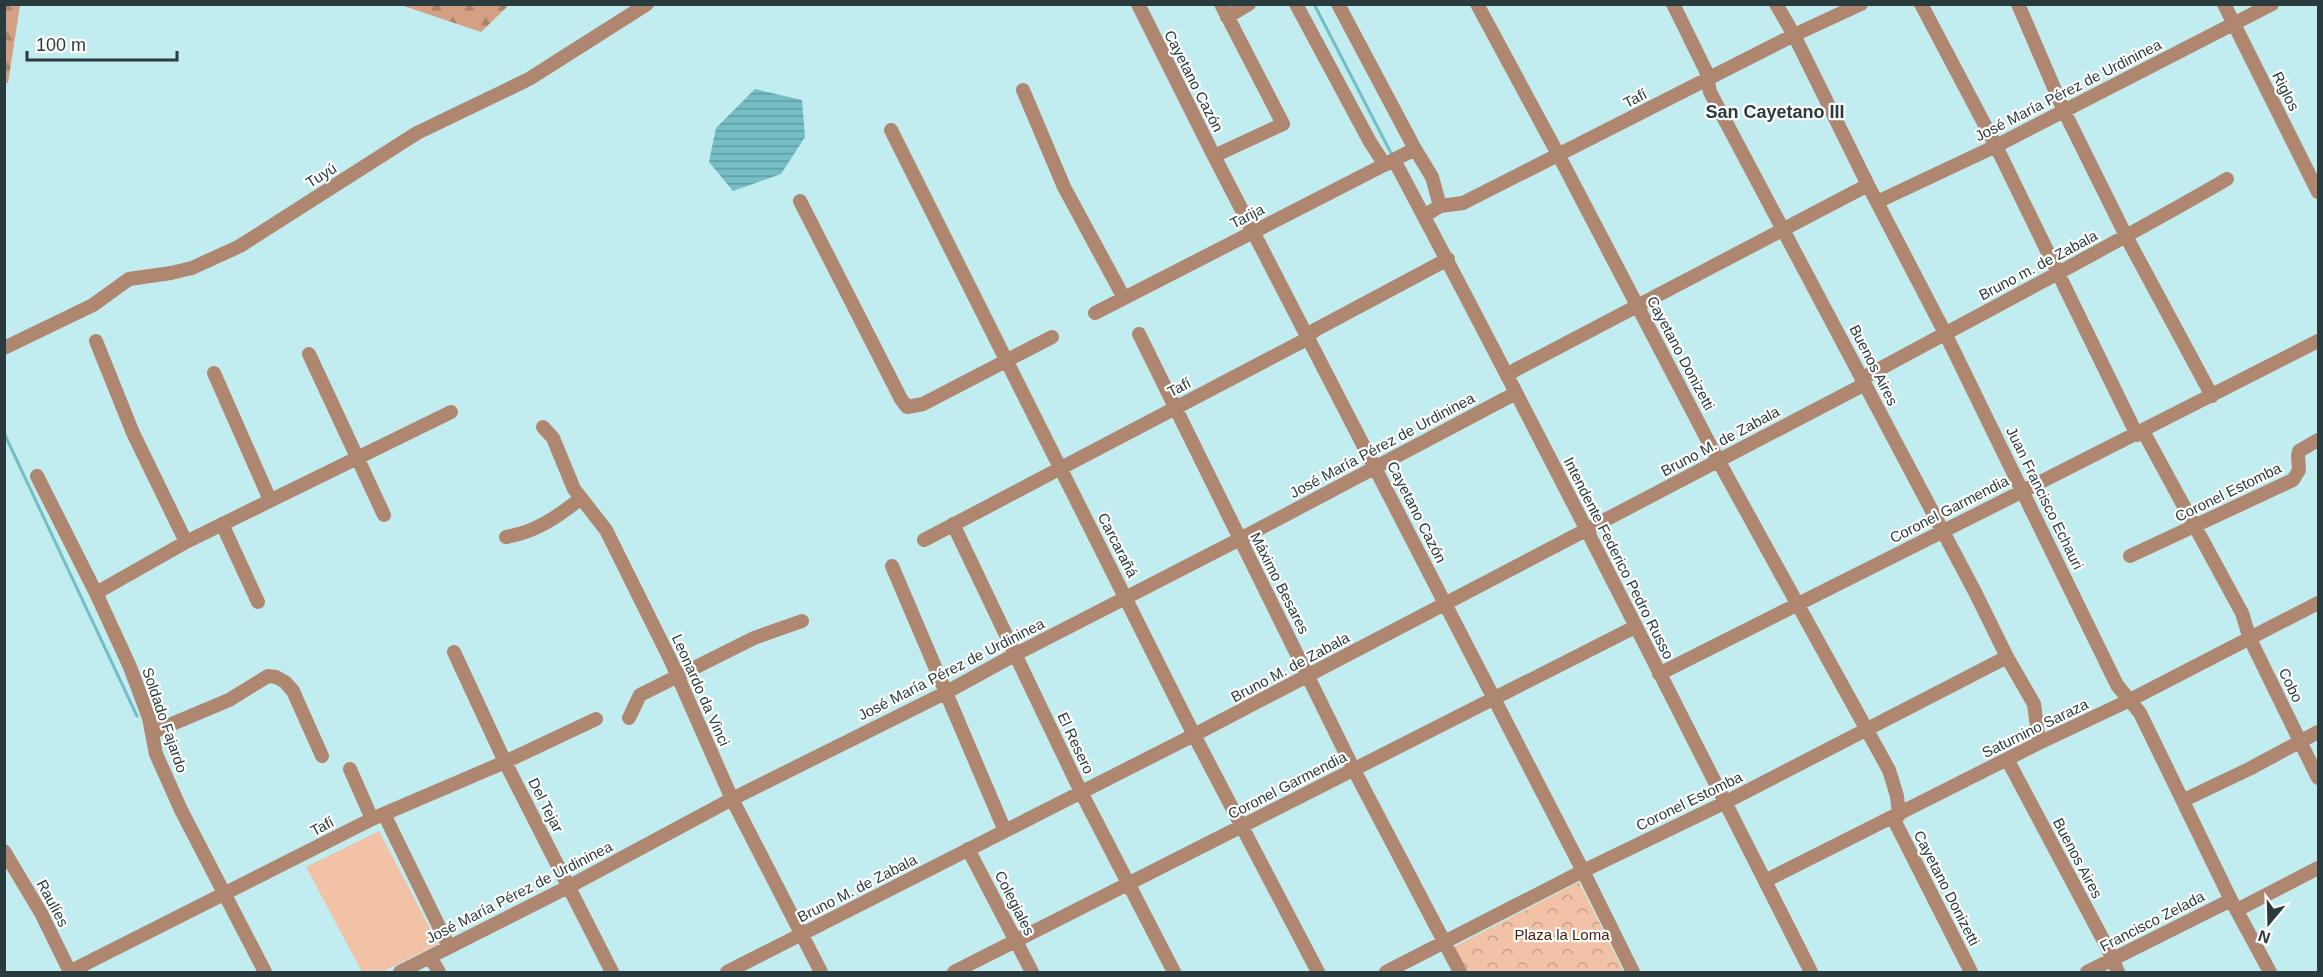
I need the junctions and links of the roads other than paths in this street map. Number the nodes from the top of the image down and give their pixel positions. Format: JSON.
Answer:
{"nodes":[{"id":1,"x":647,"y":4,"type":"edge"},
{"id":2,"x":1138,"y":4,"type":"edge"},
{"id":3,"x":1249,"y":4,"type":"edge"},
{"id":4,"x":1296,"y":4,"type":"edge"},
{"id":5,"x":1338,"y":4,"type":"edge"},
{"id":6,"x":1477,"y":4,"type":"edge"},
{"id":7,"x":1673,"y":4,"type":"edge"},
{"id":8,"x":1776,"y":4,"type":"edge"},
{"id":9,"x":1861,"y":4,"type":"edge"},
{"id":10,"x":1921,"y":4,"type":"edge"},
{"id":11,"x":2018,"y":4,"type":"edge"},
{"id":12,"x":2224,"y":4,"type":"edge"},
{"id":13,"x":2272,"y":4,"type":"edge"},
{"id":14,"x":1224,"y":11,"type":"edge"},
{"id":15,"x":2234,"y":24,"type":"junction"},
{"id":16,"x":1794,"y":35,"type":"junction"},
{"id":17,"x":1708,"y":79,"type":"junction"},
{"id":18,"x":1023,"y":90,"type":"dead end"},
{"id":19,"x":2064,"y":111,"type":"junction"},
{"id":20,"x":891,"y":130,"type":"dead end"},
{"id":21,"x":1996,"y":146,"type":"junction"},
{"id":22,"x":1415,"y":149,"type":"junction"},
{"id":23,"x":1214,"y":156,"type":"junction"},
{"id":24,"x":1559,"y":156,"type":"junction"},
{"id":25,"x":1390,"y":162,"type":"junction"},
{"id":26,"x":2226,"y":179,"type":"dead end"},
{"id":27,"x":1868,"y":185,"type":"junction"},
{"id":28,"x":2319,"y":192,"type":"edge"},
{"id":29,"x":800,"y":201,"type":"dead end"},
{"id":30,"x":1878,"y":202,"type":"junction"},
{"id":31,"x":1440,"y":206,"type":"junction"},
{"id":32,"x":1424,"y":216,"type":"junction"},
{"id":33,"x":1783,"y":228,"type":"junction"},
{"id":34,"x":1254,"y":231,"type":"junction"},
{"id":35,"x":2127,"y":238,"type":"junction"},
{"id":36,"x":1448,"y":259,"type":"junction"},
{"id":37,"x":2056,"y":273,"type":"junction"},
{"id":38,"x":1124,"y":298,"type":"junction"},
{"id":39,"x":1637,"y":304,"type":"junction"},
{"id":40,"x":1095,"y":313,"type":"dead end"},
{"id":41,"x":1945,"y":333,"type":"junction"},
{"id":42,"x":1139,"y":334,"type":"dead end"},
{"id":43,"x":1308,"y":336,"type":"junction"},
{"id":44,"x":1052,"y":337,"type":"dead end"},
{"id":45,"x":96,"y":341,"type":"dead end"},
{"id":46,"x":2319,"y":341,"type":"edge"},
{"id":47,"x":4,"y":348,"type":"edge"},
{"id":48,"x":309,"y":354,"type":"dead end"},
{"id":49,"x":1006,"y":360,"type":"junction"},
{"id":50,"x":214,"y":374,"type":"dead end"},
{"id":51,"x":1508,"y":376,"type":"junction"},
{"id":52,"x":1864,"y":381,"type":"junction"},
{"id":53,"x":1516,"y":393,"type":"junction"},
{"id":54,"x":2212,"y":396,"type":"junction"},
{"id":55,"x":1176,"y":407,"type":"junction"},
{"id":56,"x":451,"y":412,"type":"dead end"},
{"id":57,"x":543,"y":427,"type":"dead end"},
{"id":58,"x":2140,"y":433,"type":"junction"},
{"id":59,"x":2319,"y":440,"type":"edge"},
{"id":60,"x":357,"y":457,"type":"junction"},
{"id":61,"x":1718,"y":460,"type":"junction"},
{"id":62,"x":1060,"y":467,"type":"junction"},
{"id":63,"x":1376,"y":468,"type":"junction"},
{"id":64,"x":37,"y":476,"type":"dead end"},
{"id":65,"x":2022,"y":490,"type":"junction"},
{"id":66,"x":580,"y":499,"type":"junction"},
{"id":67,"x":270,"y":500,"type":"junction"},
{"id":68,"x":384,"y":515,"type":"dead end"},
{"id":69,"x":222,"y":524,"type":"junction"},
{"id":70,"x":953,"y":524,"type":"junction"},
{"id":71,"x":2196,"y":526,"type":"junction"},
{"id":72,"x":1588,"y":529,"type":"junction"},
{"id":73,"x":1941,"y":530,"type":"junction"},
{"id":74,"x":506,"y":537,"type":"dead end"},
{"id":75,"x":1240,"y":539,"type":"junction"},
{"id":76,"x":924,"y":540,"type":"dead end"},
{"id":77,"x":186,"y":542,"type":"junction"},
{"id":78,"x":2130,"y":556,"type":"dead end"},
{"id":79,"x":892,"y":566,"type":"dead end"},
{"id":80,"x":96,"y":593,"type":"junction"},
{"id":81,"x":1126,"y":598,"type":"junction"},
{"id":82,"x":258,"y":602,"type":"dead end"},
{"id":83,"x":2319,"y":603,"type":"edge"},
{"id":84,"x":1446,"y":604,"type":"junction"},
{"id":85,"x":1799,"y":604,"type":"junction"},
{"id":86,"x":802,"y":621,"type":"dead end"},
{"id":87,"x":1635,"y":627,"type":"junction"},
{"id":88,"x":2250,"y":639,"type":"junction"},
{"id":89,"x":454,"y":652,"type":"dead end"},
{"id":90,"x":1016,"y":654,"type":"junction"},
{"id":91,"x":2007,"y":657,"type":"junction"},
{"id":92,"x":1659,"y":674,"type":"junction"},
{"id":93,"x":1308,"y":675,"type":"junction"},
{"id":94,"x":678,"y":676,"type":"junction"},
{"id":95,"x":945,"y":693,"type":"junction"},
{"id":96,"x":1495,"y":699,"type":"junction"},
{"id":97,"x":2130,"y":700,"type":"junction"},
{"id":98,"x":629,"y":718,"type":"dead end"},
{"id":99,"x":596,"y":719,"type":"dead end"},
{"id":100,"x":1867,"y":729,"type":"junction"},
{"id":101,"x":153,"y":732,"type":"junction"},
{"id":102,"x":2319,"y":732,"type":"edge"},
{"id":103,"x":1194,"y":735,"type":"junction"},
{"id":104,"x":2300,"y":741,"type":"junction"},
{"id":105,"x":2039,"y":743,"type":"junction"},
{"id":106,"x":322,"y":756,"type":"dead end"},
{"id":107,"x":2007,"y":759,"type":"junction"},
{"id":108,"x":505,"y":762,"type":"junction"},
{"id":109,"x":350,"y":770,"type":"dead end"},
{"id":110,"x":1353,"y":770,"type":"junction"},
{"id":111,"x":2319,"y":778,"type":"edge"},
{"id":112,"x":1081,"y":792,"type":"junction"},
{"id":113,"x":732,"y":799,"type":"junction"},
{"id":114,"x":2184,"y":800,"type":"junction"},
{"id":115,"x":1724,"y":803,"type":"junction"},
{"id":116,"x":378,"y":816,"type":"junction"},
{"id":117,"x":1896,"y":816,"type":"junction"},
{"id":118,"x":1241,"y":826,"type":"junction"},
{"id":119,"x":1005,"y":831,"type":"junction"},
{"id":120,"x":968,"y":849,"type":"junction"},
{"id":121,"x":4,"y":851,"type":"edge"},
{"id":122,"x":2319,"y":868,"type":"edge"},
{"id":123,"x":1583,"y":872,"type":"junction"},
{"id":124,"x":1765,"y":881,"type":"junction"},
{"id":125,"x":1128,"y":883,"type":"junction"},
{"id":126,"x":570,"y":886,"type":"junction"},
{"id":127,"x":226,"y":894,"type":"junction"},
{"id":128,"x":2234,"y":905,"type":"junction"},
{"id":129,"x":802,"y":934,"type":"junction"},
{"id":130,"x":1016,"y":940,"type":"junction"},
{"id":131,"x":1446,"y":943,"type":"junction"},
{"id":132,"x":449,"y":947,"type":"junction"},
{"id":133,"x":430,"y":957,"type":"junction"},
{"id":134,"x":2112,"y":959,"type":"junction"},
{"id":135,"x":69,"y":972,"type":"edge"},
{"id":136,"x":265,"y":972,"type":"edge"},
{"id":137,"x":400,"y":972,"type":"edge"},
{"id":138,"x":439,"y":972,"type":"edge"},
{"id":139,"x":612,"y":972,"type":"edge"},
{"id":140,"x":727,"y":972,"type":"edge"},
{"id":141,"x":821,"y":972,"type":"edge"},
{"id":142,"x":954,"y":972,"type":"edge"},
{"id":143,"x":1032,"y":972,"type":"edge"},
{"id":144,"x":1174,"y":972,"type":"edge"},
{"id":145,"x":1318,"y":972,"type":"edge"},
{"id":146,"x":1386,"y":972,"type":"edge"},
{"id":147,"x":1460,"y":972,"type":"edge"},
{"id":148,"x":1633,"y":972,"type":"edge"},
{"id":149,"x":1811,"y":972,"type":"edge"},
{"id":150,"x":1971,"y":972,"type":"edge"},
{"id":151,"x":2087,"y":972,"type":"edge"},
{"id":152,"x":2118,"y":972,"type":"edge"},
{"id":153,"x":2270,"y":972,"type":"edge"}],
"edges":[{"from":1,"to":47,"type":"street","name":"Tuyú"},
{"from":2,"to":23,"type":"street","name":"Cayetano Cazón"},
{"from":3,"to":14,"type":"street"},
{"from":4,"to":25,"type":"street","name":"Intendente Federico Pedro Russo"},
{"from":5,"to":22,"type":"street"},
{"from":6,"to":24,"type":"street","name":"Cayetano Donizetti"},
{"from":7,"to":17,"type":"street","name":"Buenos Aires"},
{"from":8,"to":16,"type":"street","name":"Juan Francisco Echauri"},
{"from":9,"to":16,"type":"street","name":"Tafí"},
{"from":10,"to":21,"type":"street","name":"Cobo"},
{"from":11,"to":19,"type":"street"},
{"from":12,"to":15,"type":"street","name":"Riglos"},
{"from":13,"to":15,"type":"street","name":"José María Pérez de Urdininea"},
{"from":14,"to":23,"type":"street"},
{"from":15,"to":19,"type":"street","name":"José María Pérez de Urdininea"},
{"from":15,"to":28,"type":"street","name":"Riglos"},
{"from":16,"to":17,"type":"street","name":"Tafí"},
{"from":16,"to":27,"type":"street","name":"Juan Francisco Echauri"},
{"from":17,"to":24,"type":"street","name":"Tafí"},
{"from":17,"to":33,"type":"street","name":"Buenos Aires"},
{"from":18,"to":38,"type":"street"},
{"from":19,"to":21,"type":"street","name":"José María Pérez de Urdininea"},
{"from":19,"to":35,"type":"street"},
{"from":20,"to":49,"type":"street","name":"Carcarañá"},
{"from":21,"to":30,"type":"street","name":"José María Pérez de Urdininea"},
{"from":21,"to":37,"type":"street","name":"Cobo"},
{"from":22,"to":25,"type":"street","name":"Tarija"},
{"from":22,"to":31,"type":"street"},
{"from":23,"to":34,"type":"street","name":"Cayetano Cazón"},
{"from":24,"to":31,"type":"street","name":"Tafí"},
{"from":24,"to":39,"type":"street","name":"Cayetano Donizetti"},
{"from":25,"to":32,"type":"street","name":"Intendente Federico Pedro Russo"},
{"from":25,"to":34,"type":"street","name":"Tarija"},
{"from":26,"to":35,"type":"street","name":"Bruno m. de Zabala"},
{"from":27,"to":30,"type":"street","name":"Juan Francisco Echauri"},
{"from":27,"to":33,"type":"street"},
{"from":29,"to":49,"type":"street"},
{"from":30,"to":41,"type":"street","name":"Juan Francisco Echauri"},
{"from":31,"to":32,"type":"street","name":"Tafí"},
{"from":32,"to":36,"type":"street","name":"Intendente Federico Pedro Russo"},
{"from":33,"to":39,"type":"street"},
{"from":33,"to":52,"type":"street","name":"Buenos Aires"},
{"from":34,"to":38,"type":"street","name":"Tarija"},
{"from":34,"to":43,"type":"street","name":"Cayetano Cazón"},
{"from":35,"to":37,"type":"street","name":"Bruno m. de Zabala"},
{"from":35,"to":54,"type":"street"},
{"from":36,"to":43,"type":"street","name":"Tafí"},
{"from":36,"to":51,"type":"street","name":"Intendente Federico Pedro Russo"},
{"from":37,"to":41,"type":"street","name":"Bruno m. de Zabala"},
{"from":37,"to":58,"type":"street","name":"Cobo"},
{"from":38,"to":40,"type":"street","name":"Tarija"},
{"from":39,"to":51,"type":"street"},
{"from":39,"to":61,"type":"street","name":"Cayetano Donizetti"},
{"from":41,"to":52,"type":"street","name":"Bruno m. de Zabala"},
{"from":41,"to":65,"type":"street","name":"Juan Francisco Echauri"},
{"from":42,"to":55,"type":"street","name":"Máximo Besares"},
{"from":43,"to":55,"type":"street","name":"Tafí"},
{"from":43,"to":63,"type":"street","name":"Cayetano Cazón"},
{"from":44,"to":49,"type":"street"},
{"from":45,"to":77,"type":"street"},
{"from":46,"to":54,"type":"street","name":"Coronel Garmendia"},
{"from":48,"to":60,"type":"street"},
{"from":49,"to":62,"type":"street","name":"Carcarañá"},
{"from":50,"to":67,"type":"street"},
{"from":51,"to":53,"type":"street","name":"Intendente Federico Pedro Russo"},
{"from":52,"to":61,"type":"street","name":"Bruno M. de Zabala"},
{"from":52,"to":73,"type":"street","name":"Buenos Aires"},
{"from":53,"to":63,"type":"street","name":"José María Pérez de Urdininea"},
{"from":53,"to":72,"type":"street","name":"Intendente Federico Pedro Russo"},
{"from":54,"to":58,"type":"street","name":"Coronel Garmendia"},
{"from":55,"to":62,"type":"street","name":"Tafí"},
{"from":55,"to":75,"type":"street","name":"Máximo Besares"},
{"from":56,"to":60,"type":"street"},
{"from":57,"to":66,"type":"street","name":"Leonardo da Vinci"},
{"from":58,"to":65,"type":"street","name":"Coronel Garmendia"},
{"from":58,"to":71,"type":"street","name":"Cobo"},
{"from":59,"to":71,"type":"street","name":"Coronel Estomba"},
{"from":60,"to":67,"type":"street"},
{"from":60,"to":68,"type":"street"},
{"from":61,"to":72,"type":"street","name":"Bruno M. de Zabala"},
{"from":61,"to":85,"type":"street","name":"Cayetano Donizetti"},
{"from":62,"to":70,"type":"street","name":"Tafí"},
{"from":62,"to":81,"type":"street","name":"Carcarañá"},
{"from":63,"to":75,"type":"street","name":"José María Pérez de Urdininea"},
{"from":63,"to":84,"type":"street","name":"Cayetano Cazón"},
{"from":64,"to":80,"type":"street","name":"Soldado Fajardo"},
{"from":65,"to":73,"type":"street","name":"Coronel Garmendia"},
{"from":65,"to":97,"type":"street","name":"Juan Francisco Echauri"},
{"from":66,"to":74,"type":"street"},
{"from":66,"to":94,"type":"street","name":"Leonardo da Vinci"},
{"from":67,"to":69,"type":"street"},
{"from":69,"to":77,"type":"street"},
{"from":69,"to":82,"type":"street"},
{"from":70,"to":76,"type":"street","name":"Tafí"},
{"from":70,"to":90,"type":"street","name":"El Resero"},
{"from":71,"to":78,"type":"street","name":"Coronel Estomba"},
{"from":71,"to":88,"type":"street","name":"Cobo"},
{"from":72,"to":84,"type":"street","name":"Bruno M. de Zabala"},
{"from":72,"to":87,"type":"street","name":"Intendente Federico Pedro Russo"},
{"from":73,"to":85,"type":"street","name":"Coronel Garmendia"},
{"from":73,"to":91,"type":"street","name":"Buenos Aires"},
{"from":75,"to":81,"type":"street","name":"José María Pérez de Urdininea"},
{"from":75,"to":93,"type":"street","name":"Máximo Besares"},
{"from":77,"to":80,"type":"street"},
{"from":79,"to":95,"type":"street"},
{"from":80,"to":101,"type":"street","name":"Soldado Fajardo"},
{"from":81,"to":90,"type":"street","name":"José María Pérez de Urdininea"},
{"from":81,"to":103,"type":"street","name":"Carcarañá"},
{"from":83,"to":88,"type":"street","name":"Saturnino Saraza"},
{"from":84,"to":93,"type":"street","name":"Bruno M. de Zabala"},
{"from":84,"to":96,"type":"street","name":"Cayetano Cazón"},
{"from":85,"to":92,"type":"street","name":"Coronel Garmendia"},
{"from":85,"to":100,"type":"street","name":"Cayetano Donizetti"},
{"from":86,"to":94,"type":"street"},
{"from":87,"to":92,"type":"street","name":"Intendente Federico Pedro Russo"},
{"from":87,"to":96,"type":"street","name":"Coronel Garmendia"},
{"from":88,"to":97,"type":"street","name":"Saturnino Saraza"},
{"from":88,"to":104,"type":"street","name":"Cobo"},
{"from":89,"to":108,"type":"street","name":"Del Tejar"},
{"from":90,"to":95,"type":"street","name":"José María Pérez de Urdininea"},
{"from":90,"to":112,"type":"street","name":"El Resero"},
{"from":91,"to":100,"type":"street","name":"Coronel Estomba"},
{"from":91,"to":105,"type":"street","name":"Buenos Aires"},
{"from":92,"to":115,"type":"street","name":"Intendente Federico Pedro Russo"},
{"from":93,"to":103,"type":"street","name":"Bruno M. de Zabala"},
{"from":93,"to":110,"type":"street","name":"Máximo Besares"},
{"from":94,"to":98,"type":"street"},
{"from":94,"to":113,"type":"street","name":"Leonardo da Vinci"},
{"from":95,"to":113,"type":"street","name":"José María Pérez de Urdininea"},
{"from":95,"to":119,"type":"street"},
{"from":96,"to":110,"type":"street","name":"Coronel Garmendia"},
{"from":96,"to":123,"type":"street","name":"Cayetano Cazón"},
{"from":97,"to":105,"type":"street","name":"Saturnino Saraza"},
{"from":97,"to":114,"type":"street","name":"Juan Francisco Echauri"},
{"from":99,"to":108,"type":"street","name":"Tafí"},
{"from":100,"to":115,"type":"street","name":"Coronel Estomba"},
{"from":100,"to":117,"type":"street","name":"Cayetano Donizetti"},
{"from":101,"to":106,"type":"street"},
{"from":101,"to":127,"type":"street","name":"Soldado Fajardo"},
{"from":102,"to":104,"type":"street"},
{"from":103,"to":112,"type":"street","name":"Bruno M. de Zabala"},
{"from":103,"to":118,"type":"street","name":"Carcarañá"},
{"from":104,"to":111,"type":"street","name":"Cobo"},
{"from":104,"to":114,"type":"street"},
{"from":105,"to":107,"type":"street","name":"Saturnino Saraza"},
{"from":107,"to":117,"type":"street","name":"Saturnino Saraza"},
{"from":107,"to":134,"type":"street","name":"Buenos Aires"},
{"from":108,"to":116,"type":"street","name":"Tafí"},
{"from":108,"to":126,"type":"street","name":"Del Tejar"},
{"from":109,"to":116,"type":"street"},
{"from":110,"to":118,"type":"street","name":"Coronel Garmendia"},
{"from":110,"to":131,"type":"street","name":"Máximo Besares"},
{"from":112,"to":119,"type":"street","name":"Bruno M. de Zabala"},
{"from":112,"to":125,"type":"street","name":"El Resero"},
{"from":113,"to":126,"type":"street","name":"José María Pérez de Urdininea"},
{"from":113,"to":129,"type":"street","name":"Leonardo da Vinci"},
{"from":114,"to":128,"type":"street","name":"Juan Francisco Echauri"},
{"from":115,"to":123,"type":"street","name":"Coronel Estomba"},
{"from":115,"to":124,"type":"street","name":"Intendente Federico Pedro Russo"},
{"from":116,"to":127,"type":"street","name":"Tafí"},
{"from":116,"to":132,"type":"street"},
{"from":117,"to":124,"type":"street","name":"Saturnino Saraza"},
{"from":117,"to":150,"type":"street","name":"Cayetano Donizetti"},
{"from":118,"to":125,"type":"street","name":"Coronel Garmendia"},
{"from":118,"to":145,"type":"street","name":"Carcarañá"},
{"from":119,"to":120,"type":"street","name":"Bruno M. de Zabala"},
{"from":120,"to":129,"type":"street","name":"Bruno M. de Zabala"},
{"from":120,"to":130,"type":"street","name":"Colegiales"},
{"from":121,"to":135,"type":"street","name":"Raulíes"},
{"from":122,"to":128,"type":"street","name":"Francisco Zelada"},
{"from":123,"to":131,"type":"street","name":"Coronel Estomba"},
{"from":123,"to":148,"type":"street","name":"Cayetano Cazón"},
{"from":124,"to":149,"type":"street","name":"Intendente Federico Pedro Russo"},
{"from":125,"to":130,"type":"street","name":"Coronel Garmendia"},
{"from":125,"to":144,"type":"street","name":"El Resero"},
{"from":126,"to":132,"type":"street","name":"José María Pérez de Urdininea"},
{"from":126,"to":139,"type":"street","name":"Del Tejar"},
{"from":127,"to":135,"type":"street","name":"Tafí"},
{"from":127,"to":136,"type":"street","name":"Soldado Fajardo"},
{"from":128,"to":134,"type":"street","name":"Francisco Zelada"},
{"from":128,"to":153,"type":"street","name":"Juan Francisco Echauri"},
{"from":129,"to":140,"type":"street","name":"Bruno M. de Zabala"},
{"from":129,"to":141,"type":"street","name":"Leonardo da Vinci"},
{"from":130,"to":142,"type":"street","name":"Coronel Garmendia"},
{"from":130,"to":143,"type":"street","name":"Colegiales"},
{"from":131,"to":146,"type":"street","name":"Coronel Estomba"},
{"from":131,"to":147,"type":"street","name":"Máximo Besares"},
{"from":132,"to":133,"type":"street","name":"José María Pérez de Urdininea"},
{"from":133,"to":137,"type":"street","name":"José María Pérez de Urdininea"},
{"from":133,"to":138,"type":"street"},
{"from":134,"to":151,"type":"street","name":"Francisco Zelada"},
{"from":134,"to":152,"type":"street","name":"Buenos Aires"}]}
